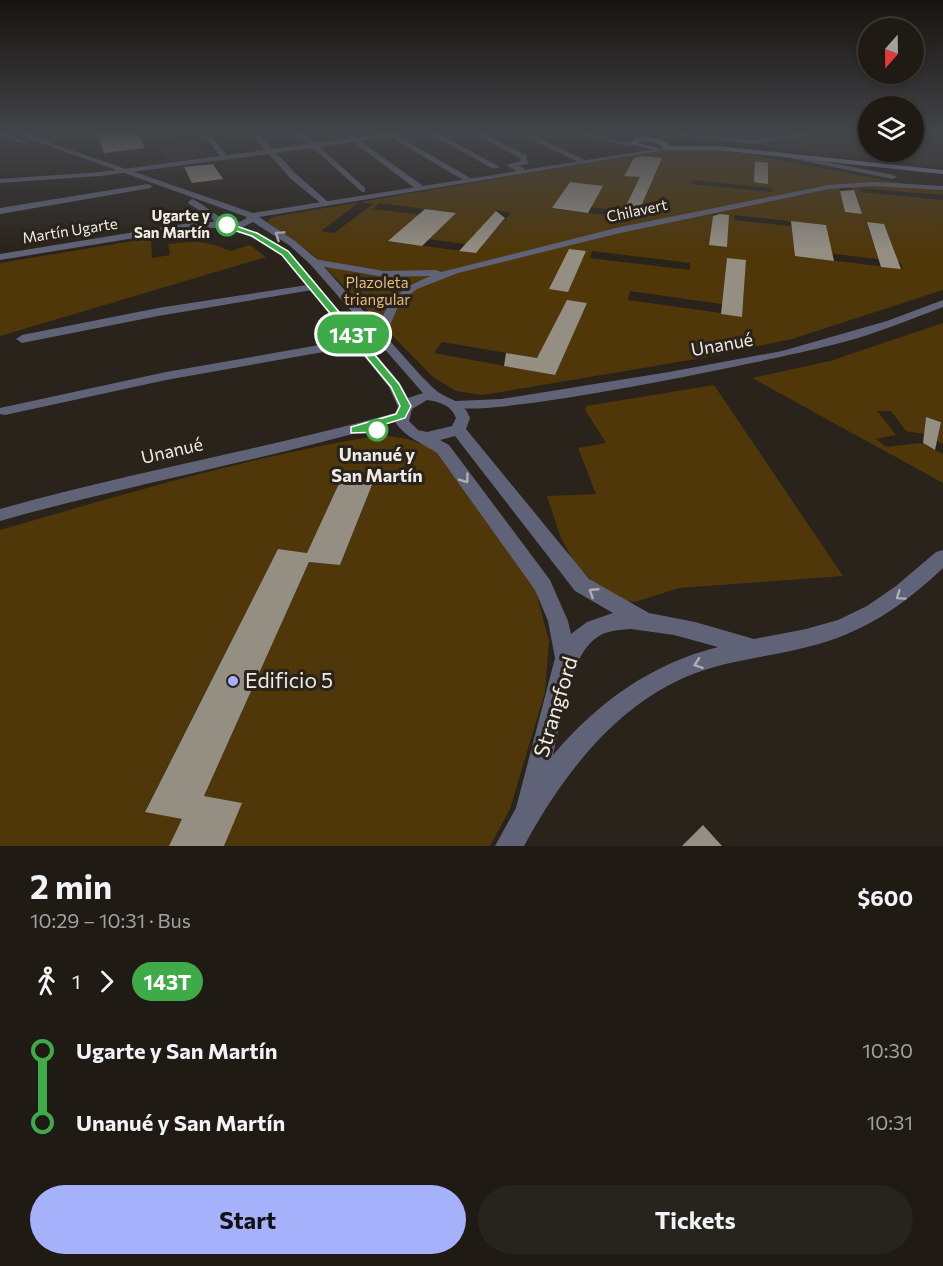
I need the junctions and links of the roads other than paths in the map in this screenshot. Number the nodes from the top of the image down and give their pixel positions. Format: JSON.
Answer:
{"nodes":[{"id":1,"x":115,"y":172,"type":"edge"},
{"id":2,"x":130,"y":172,"type":"edge"},
{"id":3,"x":290,"y":172,"type":"edge"},
{"id":4,"x":343,"y":172,"type":"edge"},
{"id":5,"x":399,"y":172,"type":"edge"},
{"id":6,"x":465,"y":172,"type":"edge"},
{"id":7,"x":506,"y":172,"type":"edge"},
{"id":8,"x":838,"y":172,"type":"edge"},
{"id":9,"x":852,"y":172,"type":"edge"},
{"id":10,"x":880,"y":172,"type":"edge"},
{"id":11,"x":111,"y":173,"type":"junction"},
{"id":12,"x":456,"y":174,"type":"joint"},
{"id":13,"x":468,"y":179,"type":"junction"},
{"id":14,"x":0,"y":182,"type":"edge"},
{"id":15,"x":148,"y":186,"type":"junction"},
{"id":16,"x":829,"y":186,"type":"junction"},
{"id":17,"x":419,"y":187,"type":"junction"},
{"id":18,"x":943,"y":188,"type":"edge"},
{"id":19,"x":362,"y":190,"type":"dead end"},
{"id":20,"x":324,"y":203,"type":"junction"},
{"id":21,"x":0,"y":211,"type":"edge"},
{"id":22,"x":236,"y":212,"type":"junction"},
{"id":23,"x":215,"y":216,"type":"junction"},
{"id":24,"x":252,"y":216,"type":"junction"},
{"id":25,"x":227,"y":225,"type":"junction"},
{"id":26,"x":0,"y":250,"type":"edge"},
{"id":27,"x":0,"y":257,"type":"edge"},
{"id":28,"x":314,"y":262,"type":"junction"},
{"id":29,"x":454,"y":272,"type":"junction"},
{"id":30,"x":314,"y":287,"type":"junction"},
{"id":31,"x":943,"y":303,"type":"edge"},
{"id":32,"x":379,"y":337,"type":"junction"},
{"id":33,"x":22,"y":339,"type":"dead end"},
{"id":34,"x":359,"y":342,"type":"junction"},
{"id":35,"x":436,"y":397,"type":"junction"},
{"id":36,"x":5,"y":411,"type":"dead end"},
{"id":37,"x":403,"y":411,"type":"junction"},
{"id":38,"x":459,"y":418,"type":"junction"},
{"id":39,"x":355,"y":430,"type":"junction"},
{"id":40,"x":417,"y":434,"type":"junction"},
{"id":41,"x":0,"y":516,"type":"edge"},
{"id":42,"x":943,"y":557,"type":"edge"},
{"id":43,"x":645,"y":620,"type":"junction"},
{"id":44,"x":754,"y":648,"type":"junction"},
{"id":45,"x":566,"y":658,"type":"junction"},
{"id":46,"x":526,"y":814,"type":"junction"},
{"id":47,"x":509,"y":846,"type":"edge"}],
"edges":[{"from":1,"to":11,"type":"street"},
{"from":2,"to":22,"type":"street"},
{"from":3,"to":20,"type":"street"},
{"from":4,"to":19,"type":"street"},
{"from":5,"to":17,"type":"street"},
{"from":6,"to":12,"type":"street"},
{"from":7,"to":13,"type":"street","name":"Martín Ugarte"},
{"from":8,"to":16,"type":"street"},
{"from":9,"to":16,"type":"street"},
{"from":10,"to":18,"type":"street"},
{"from":11,"to":14,"type":"street"},
{"from":11,"to":15,"type":"street"},
{"from":12,"to":13,"type":"street"},
{"from":13,"to":17,"type":"street","name":"Martín Ugarte"},
{"from":15,"to":21,"type":"street"},
{"from":15,"to":23,"type":"street"},
{"from":16,"to":18,"type":"street"},
{"from":16,"to":29,"type":"street","name":"Chilavert"},
{"from":17,"to":20,"type":"street","name":"Martín Ugarte"},
{"from":20,"to":24,"type":"street","name":"Martín Ugarte"},
{"from":22,"to":23,"type":"street","name":"Martín Ugarte"},
{"from":22,"to":24,"type":"street"},
{"from":23,"to":25,"type":"street"},
{"from":23,"to":26,"type":"street","name":"Martín Ugarte"},
{"from":24,"to":25,"type":"street","name":"Martín Ugarte"},
{"from":28,"to":24,"type":"street","one_way":true},
{"from":25,"to":27,"type":"street","name":"Martín Ugarte"},
{"from":25,"to":30,"type":"street"},
{"from":28,"to":29,"type":"street","name":"Chilavert"},
{"from":28,"to":32,"type":"street"},
{"from":29,"to":32,"type":"street","name":"Chilavert"},
{"from":30,"to":33,"type":"street"},
{"from":30,"to":34,"type":"street"},
{"from":31,"to":38,"type":"street","name":"Unanué"},
{"from":32,"to":35,"type":"street"},
{"from":34,"to":36,"type":"street"},
{"from":34,"to":37,"type":"street"},
{"from":35,"to":37,"type":"street"},
{"from":35,"to":38,"type":"street"},
{"from":37,"to":39,"type":"street","name":"Unanué"},
{"from":37,"to":40,"type":"street"},
{"from":38,"to":40,"type":"street"},
{"from":43,"to":38,"type":"street","one_way":true},
{"from":39,"to":40,"type":"street","name":"Unanué"},
{"from":39,"to":41,"type":"street","name":"Unanué"},
{"from":40,"to":45,"type":"street","one_way":true},
{"from":42,"to":44,"type":"street","name":"Strangford","one_way":true},
{"from":43,"to":44,"type":"street","name":"Strangford"},
{"from":43,"to":45,"type":"street","name":"Strangford"},
{"from":44,"to":46,"type":"street","name":"Strangford","one_way":true},
{"from":45,"to":46,"type":"street","name":"Strangford"},
{"from":46,"to":47,"type":"street","name":"Strangford"}]}
